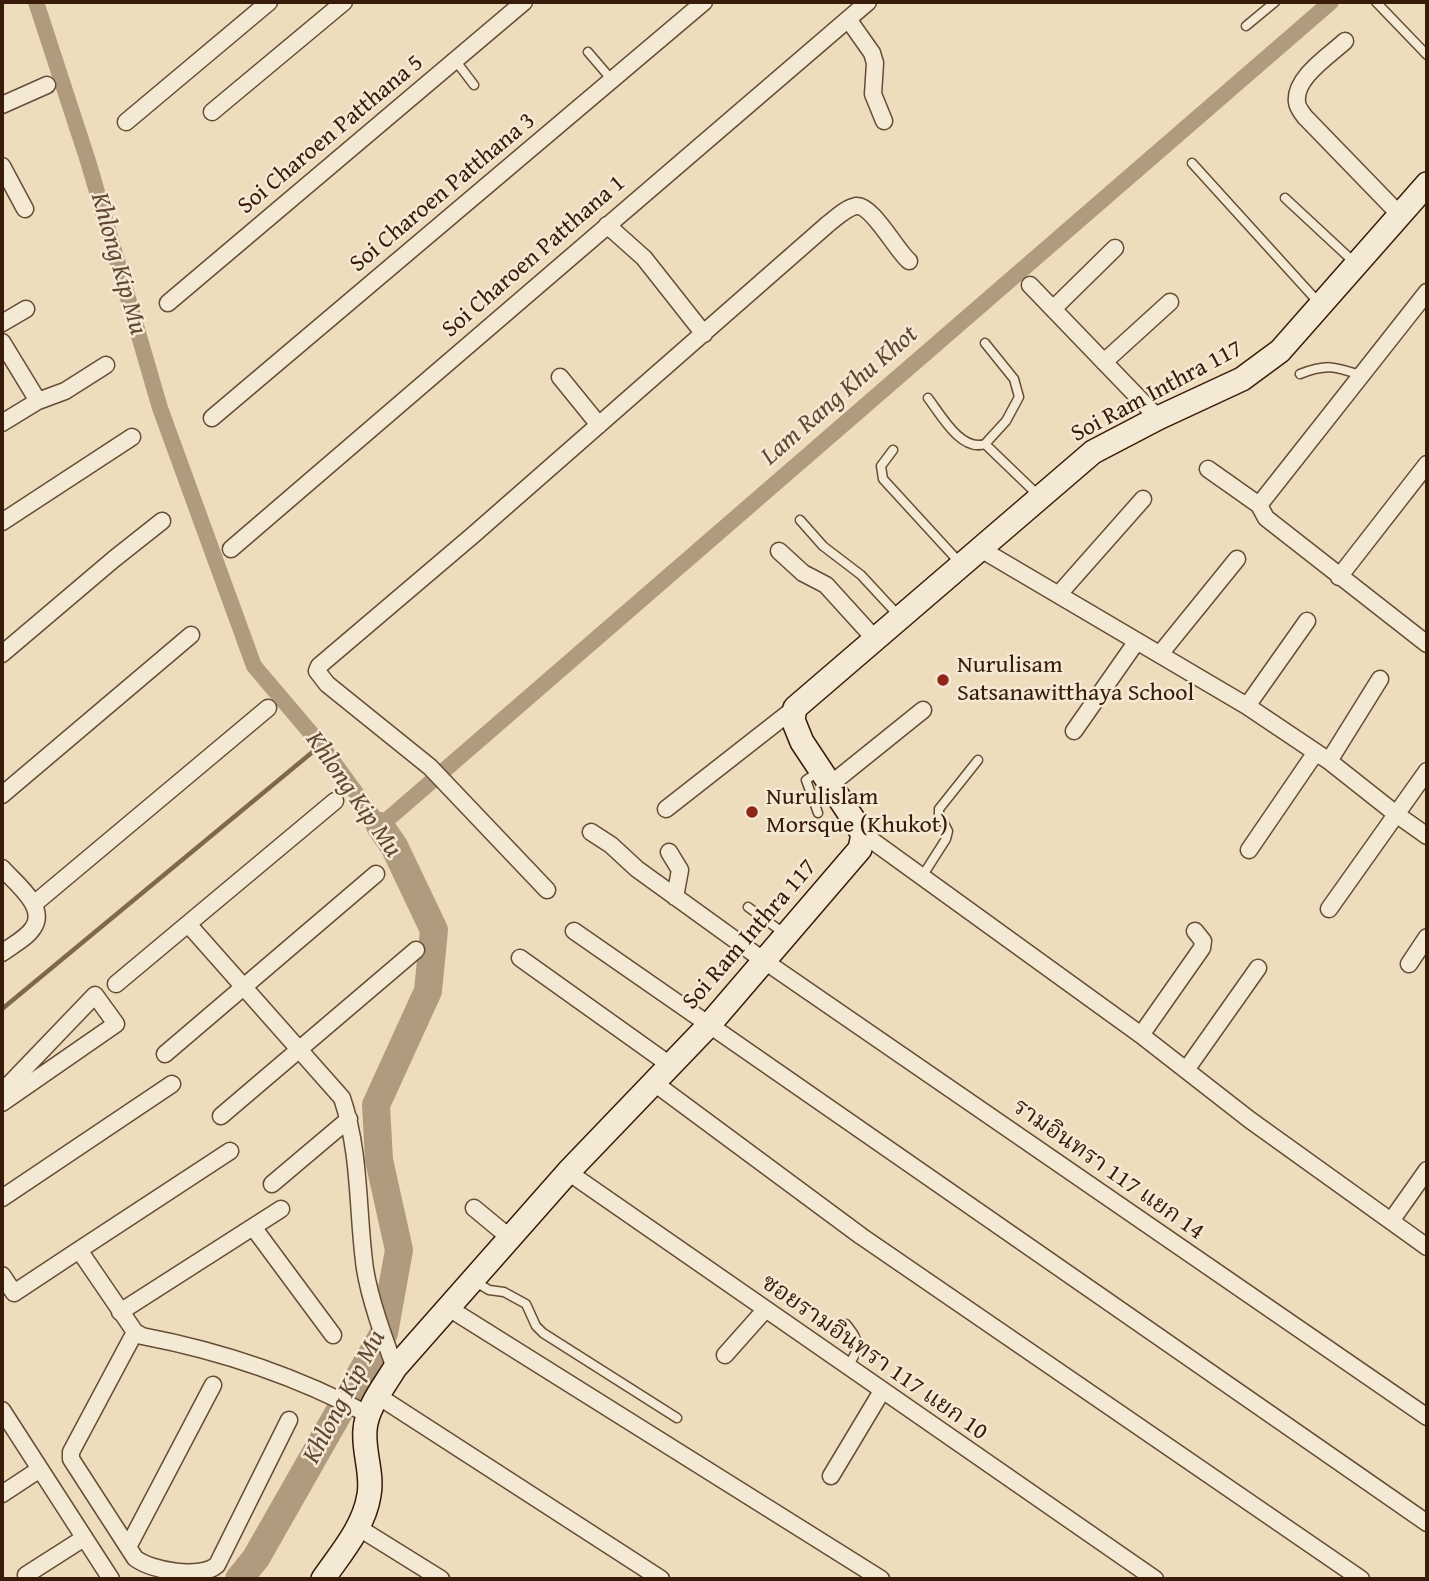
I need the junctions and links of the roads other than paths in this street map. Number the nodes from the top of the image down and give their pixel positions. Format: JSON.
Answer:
{"nodes":[{"id":1,"x":269,"y":2,"type":"edge"},
{"id":2,"x":344,"y":2,"type":"edge"},
{"id":3,"x":524,"y":2,"type":"edge"},
{"id":4,"x":704,"y":2,"type":"edge"},
{"id":5,"x":868,"y":2,"type":"edge"},
{"id":6,"x":1275,"y":2,"type":"edge"},
{"id":7,"x":1376,"y":2,"type":"edge"},
{"id":8,"x":848,"y":19,"type":"junction"},
{"id":9,"x":1246,"y":26,"type":"dead end"},
{"id":10,"x":1345,"y":41,"type":"dead end"},
{"id":11,"x":588,"y":52,"type":"dead end"},
{"id":12,"x":1427,"y":55,"type":"edge"},
{"id":13,"x":455,"y":60,"type":"junction"},
{"id":14,"x":612,"y":80,"type":"junction"},
{"id":15,"x":47,"y":85,"type":"dead end"},
{"id":16,"x":474,"y":85,"type":"dead end"},
{"id":17,"x":2,"y":105,"type":"edge"},
{"id":18,"x":212,"y":112,"type":"dead end"},
{"id":19,"x":884,"y":121,"type":"dead end"},
{"id":20,"x":126,"y":122,"type":"dead end"},
{"id":21,"x":1192,"y":163,"type":"dead end"},
{"id":22,"x":2,"y":166,"type":"edge"},
{"id":23,"x":1427,"y":184,"type":"edge"},
{"id":24,"x":1285,"y":198,"type":"dead end"},
{"id":25,"x":25,"y":209,"type":"dead end"},
{"id":26,"x":1400,"y":215,"type":"junction"},
{"id":27,"x":607,"y":225,"type":"junction"},
{"id":28,"x":1115,"y":248,"type":"dead end"},
{"id":29,"x":909,"y":261,"type":"dead end"},
{"id":30,"x":1356,"y":264,"type":"junction"},
{"id":31,"x":1030,"y":285,"type":"dead end"},
{"id":32,"x":1427,"y":292,"type":"edge"},
{"id":33,"x":1170,"y":302,"type":"dead end"},
{"id":34,"x":168,"y":303,"type":"dead end"},
{"id":35,"x":1321,"y":305,"type":"junction"},
{"id":36,"x":26,"y":309,"type":"dead end"},
{"id":37,"x":1053,"y":309,"type":"junction"},
{"id":38,"x":2,"y":323,"type":"edge"},
{"id":39,"x":704,"y":334,"type":"junction"},
{"id":40,"x":2,"y":342,"type":"edge"},
{"id":41,"x":985,"y":343,"type":"dead end"},
{"id":42,"x":1104,"y":362,"type":"junction"},
{"id":43,"x":106,"y":365,"type":"dead end"},
{"id":44,"x":1300,"y":374,"type":"dead end"},
{"id":45,"x":1360,"y":375,"type":"junction"},
{"id":46,"x":560,"y":377,"type":"dead end"},
{"id":47,"x":928,"y":398,"type":"dead end"},
{"id":48,"x":38,"y":401,"type":"junction"},
{"id":49,"x":212,"y":418,"type":"dead end"},
{"id":50,"x":1158,"y":418,"type":"junction"},
{"id":51,"x":2,"y":423,"type":"edge"},
{"id":52,"x":599,"y":425,"type":"junction"},
{"id":53,"x":132,"y":437,"type":"dead end"},
{"id":54,"x":985,"y":444,"type":"junction"},
{"id":55,"x":892,"y":450,"type":"dead end"},
{"id":56,"x":1427,"y":464,"type":"edge"},
{"id":57,"x":1208,"y":468,"type":"dead end"},
{"id":58,"x":1039,"y":496,"type":"junction"},
{"id":59,"x":1143,"y":499,"type":"dead end"},
{"id":60,"x":1259,"y":505,"type":"junction"},
{"id":61,"x":800,"y":520,"type":"dead end"},
{"id":62,"x":2,"y":522,"type":"edge"},
{"id":63,"x":162,"y":522,"type":"dead end"},
{"id":64,"x":979,"y":548,"type":"junction"},
{"id":65,"x":230,"y":549,"type":"dead end"},
{"id":66,"x":779,"y":551,"type":"dead end"},
{"id":67,"x":1237,"y":559,"type":"dead end"},
{"id":68,"x":961,"y":564,"type":"junction"},
{"id":69,"x":1339,"y":577,"type":"junction"},
{"id":70,"x":1059,"y":594,"type":"junction"},
{"id":71,"x":900,"y":618,"type":"junction"},
{"id":72,"x":1307,"y":621,"type":"dead end"},
{"id":73,"x":191,"y":635,"type":"dead end"},
{"id":74,"x":875,"y":639,"type":"junction"},
{"id":75,"x":1137,"y":641,"type":"junction"},
{"id":76,"x":1427,"y":644,"type":"edge"},
{"id":77,"x":2,"y":654,"type":"edge"},
{"id":78,"x":1160,"y":654,"type":"junction"},
{"id":79,"x":1380,"y":678,"type":"dead end"},
{"id":80,"x":1247,"y":706,"type":"junction"},
{"id":81,"x":268,"y":708,"type":"dead end"},
{"id":82,"x":795,"y":708,"type":"junction"},
{"id":83,"x":923,"y":710,"type":"dead end"},
{"id":84,"x":1074,"y":732,"type":"dead end"},
{"id":85,"x":1322,"y":757,"type":"junction"},
{"id":86,"x":978,"y":760,"type":"dead end"},
{"id":87,"x":1427,"y":771,"type":"edge"},
{"id":88,"x":826,"y":777,"type":"junction"},
{"id":89,"x":2,"y":795,"type":"edge"},
{"id":90,"x":335,"y":801,"type":"dead end"},
{"id":91,"x":666,"y":809,"type":"dead end"},
{"id":92,"x":818,"y":813,"type":"dead end"},
{"id":93,"x":1396,"y":814,"type":"junction"},
{"id":94,"x":591,"y":832,"type":"dead end"},
{"id":95,"x":863,"y":834,"type":"junction"},
{"id":96,"x":1427,"y":836,"type":"edge"},
{"id":97,"x":1249,"y":850,"type":"dead end"},
{"id":98,"x":670,"y":852,"type":"dead end"},
{"id":99,"x":2,"y":868,"type":"edge"},
{"id":100,"x":376,"y":874,"type":"dead end"},
{"id":101,"x":923,"y":875,"type":"junction"},
{"id":102,"x":547,"y":890,"type":"dead end"},
{"id":103,"x":675,"y":897,"type":"junction"},
{"id":104,"x":34,"y":904,"type":"junction"},
{"id":105,"x":748,"y":907,"type":"dead end"},
{"id":106,"x":1329,"y":909,"type":"dead end"},
{"id":107,"x":188,"y":924,"type":"junction"},
{"id":108,"x":574,"y":930,"type":"dead end"},
{"id":109,"x":1195,"y":931,"type":"dead end"},
{"id":110,"x":785,"y":934,"type":"junction"},
{"id":111,"x":1427,"y":937,"type":"edge"},
{"id":112,"x":416,"y":950,"type":"dead end"},
{"id":113,"x":2,"y":953,"type":"edge"},
{"id":114,"x":520,"y":958,"type":"dead end"},
{"id":115,"x":763,"y":960,"type":"junction"},
{"id":116,"x":1409,"y":964,"type":"dead end"},
{"id":117,"x":1258,"y":968,"type":"dead end"},
{"id":118,"x":116,"y":984,"type":"dead end"},
{"id":119,"x":244,"y":987,"type":"junction"},
{"id":120,"x":709,"y":1025,"type":"junction"},
{"id":121,"x":1141,"y":1035,"type":"junction"},
{"id":122,"x":300,"y":1049,"type":"junction"},
{"id":123,"x":165,"y":1054,"type":"dead end"},
{"id":124,"x":670,"y":1065,"type":"junction"},
{"id":125,"x":1186,"y":1070,"type":"junction"},
{"id":126,"x":653,"y":1082,"type":"junction"},
{"id":127,"x":172,"y":1084,"type":"dead end"},
{"id":128,"x":2,"y":1091,"type":"edge"},
{"id":129,"x":2,"y":1103,"type":"edge"},
{"id":130,"x":221,"y":1116,"type":"dead end"},
{"id":131,"x":349,"y":1119,"type":"junction"},
{"id":132,"x":230,"y":1151,"type":"dead end"},
{"id":133,"x":1427,"y":1170,"type":"edge"},
{"id":134,"x":568,"y":1172,"type":"junction"},
{"id":135,"x":272,"y":1184,"type":"dead end"},
{"id":136,"x":2,"y":1198,"type":"edge"},
{"id":137,"x":474,"y":1208,"type":"dead end"},
{"id":138,"x":281,"y":1209,"type":"dead end"},
{"id":139,"x":1391,"y":1221,"type":"junction"},
{"id":140,"x":253,"y":1227,"type":"junction"},
{"id":141,"x":509,"y":1237,"type":"junction"},
{"id":142,"x":1427,"y":1248,"type":"edge"},
{"id":143,"x":79,"y":1250,"type":"junction"},
{"id":144,"x":2,"y":1275,"type":"edge"},
{"id":145,"x":471,"y":1280,"type":"junction"},
{"id":146,"x":8,"y":1297,"type":"edge"},
{"id":147,"x":447,"y":1307,"type":"junction"},
{"id":148,"x":765,"y":1310,"type":"junction"},
{"id":149,"x":120,"y":1312,"type":"junction"},
{"id":150,"x":846,"y":1324,"type":"dead end"},
{"id":151,"x":135,"y":1332,"type":"junction"},
{"id":152,"x":332,"y":1335,"type":"dead end"},
{"id":153,"x":725,"y":1356,"type":"dead end"},
{"id":154,"x":391,"y":1359,"type":"junction"},
{"id":155,"x":847,"y":1368,"type":"junction"},
{"id":156,"x":214,"y":1385,"type":"dead end"},
{"id":157,"x":882,"y":1391,"type":"junction"},
{"id":158,"x":366,"y":1405,"type":"junction"},
{"id":159,"x":2,"y":1410,"type":"edge"},
{"id":160,"x":1427,"y":1417,"type":"edge"},
{"id":161,"x":677,"y":1418,"type":"dead end"},
{"id":162,"x":289,"y":1420,"type":"dead end"},
{"id":163,"x":40,"y":1469,"type":"junction"},
{"id":164,"x":831,"y":1476,"type":"dead end"},
{"id":165,"x":2,"y":1494,"type":"edge"},
{"id":166,"x":1427,"y":1523,"type":"edge"},
{"id":167,"x":359,"y":1528,"type":"junction"},
{"id":168,"x":85,"y":1538,"type":"junction"},
{"id":169,"x":128,"y":1547,"type":"junction"},
{"id":170,"x":26,"y":1575,"type":"dead end"},
{"id":171,"x":111,"y":1579,"type":"edge"},
{"id":172,"x":323,"y":1579,"type":"edge"},
{"id":173,"x":441,"y":1579,"type":"edge"},
{"id":174,"x":661,"y":1579,"type":"edge"},
{"id":175,"x":881,"y":1579,"type":"edge"},
{"id":176,"x":1155,"y":1579,"type":"edge"},
{"id":177,"x":1361,"y":1579,"type":"edge"}],
"edges":[{"from":1,"to":20,"type":"street"},
{"from":2,"to":18,"type":"street"},
{"from":3,"to":13,"type":"street","name":"Soi Charoen Patthana 5"},
{"from":4,"to":14,"type":"street","name":"Soi Charoen Patthana 3"},
{"from":5,"to":8,"type":"street","name":"Soi Charoen Patthana 1"},
{"from":6,"to":9,"type":"lane"},
{"from":7,"to":12,"type":"lane"},
{"from":8,"to":19,"type":"street"},
{"from":8,"to":27,"type":"street","name":"Soi Charoen Patthana 1"},
{"from":10,"to":26,"type":"street"},
{"from":11,"to":14,"type":"lane"},
{"from":13,"to":16,"type":"lane"},
{"from":13,"to":34,"type":"street","name":"Soi Charoen Patthana 5"},
{"from":14,"to":49,"type":"street","name":"Soi Charoen Patthana 3"},
{"from":15,"to":17,"type":"street"},
{"from":21,"to":35,"type":"lane"},
{"from":22,"to":25,"type":"street"},
{"from":23,"to":26,"type":"street","name":"Soi Ram Inthra 117"},
{"from":24,"to":30,"type":"lane"},
{"from":26,"to":30,"type":"street","name":"Soi Ram Inthra 117"},
{"from":27,"to":39,"type":"street"},
{"from":27,"to":65,"type":"street","name":"Soi Charoen Patthana 1"},
{"from":28,"to":37,"type":"street"},
{"from":29,"to":39,"type":"street"},
{"from":30,"to":35,"type":"street","name":"Soi Ram Inthra 117"},
{"from":31,"to":37,"type":"street"},
{"from":32,"to":45,"type":"street"},
{"from":33,"to":42,"type":"street"},
{"from":35,"to":50,"type":"street","name":"Soi Ram Inthra 117"},
{"from":36,"to":38,"type":"street"},
{"from":37,"to":42,"type":"street"},
{"from":39,"to":52,"type":"street"},
{"from":40,"to":48,"type":"street"},
{"from":41,"to":54,"type":"lane"},
{"from":42,"to":50,"type":"street"},
{"from":43,"to":48,"type":"street"},
{"from":44,"to":45,"type":"lane"},
{"from":45,"to":60,"type":"street"},
{"from":46,"to":52,"type":"street"},
{"from":47,"to":54,"type":"lane"},
{"from":48,"to":51,"type":"street"},
{"from":50,"to":58,"type":"street","name":"Soi Ram Inthra 117"},
{"from":52,"to":102,"type":"street"},
{"from":53,"to":62,"type":"street"},
{"from":54,"to":58,"type":"lane"},
{"from":55,"to":68,"type":"lane"},
{"from":56,"to":69,"type":"street"},
{"from":57,"to":60,"type":"street"},
{"from":58,"to":64,"type":"street","name":"Soi Ram Inthra 117"},
{"from":59,"to":70,"type":"street"},
{"from":60,"to":69,"type":"street"},
{"from":61,"to":71,"type":"lane"},
{"from":63,"to":77,"type":"street"},
{"from":64,"to":68,"type":"street","name":"Soi Ram Inthra 117"},
{"from":64,"to":70,"type":"street"},
{"from":66,"to":74,"type":"street"},
{"from":67,"to":78,"type":"street"},
{"from":68,"to":71,"type":"street","name":"Soi Ram Inthra 117"},
{"from":69,"to":76,"type":"street"},
{"from":70,"to":75,"type":"street"},
{"from":71,"to":74,"type":"street","name":"Soi Ram Inthra 117"},
{"from":72,"to":80,"type":"street"},
{"from":73,"to":89,"type":"street"},
{"from":74,"to":82,"type":"street","name":"Soi Ram Inthra 117"},
{"from":75,"to":78,"type":"street"},
{"from":75,"to":84,"type":"street"},
{"from":78,"to":80,"type":"street"},
{"from":79,"to":85,"type":"street"},
{"from":80,"to":85,"type":"street"},
{"from":81,"to":104,"type":"street"},
{"from":82,"to":88,"type":"street"},
{"from":82,"to":91,"type":"street"},
{"from":83,"to":88,"type":"street"},
{"from":85,"to":93,"type":"street"},
{"from":85,"to":97,"type":"street"},
{"from":86,"to":101,"type":"lane"},
{"from":87,"to":93,"type":"street"},
{"from":88,"to":92,"type":"lane"},
{"from":88,"to":95,"type":"street"},
{"from":90,"to":107,"type":"street"},
{"from":93,"to":96,"type":"street"},
{"from":93,"to":106,"type":"street"},
{"from":94,"to":103,"type":"street","name":"รามอินทรา 117 แยก 14"},
{"from":95,"to":101,"type":"street"},
{"from":95,"to":110,"type":"street","name":"Soi Ram Inthra 117"},
{"from":98,"to":103,"type":"street"},
{"from":99,"to":104,"type":"street"},
{"from":100,"to":119,"type":"street"},
{"from":101,"to":121,"type":"street"},
{"from":103,"to":115,"type":"street","name":"รามอินทรา 117 แยก 14"},
{"from":104,"to":113,"type":"street"},
{"from":105,"to":110,"type":"lane"},
{"from":107,"to":118,"type":"street"},
{"from":107,"to":119,"type":"street"},
{"from":108,"to":120,"type":"street"},
{"from":109,"to":121,"type":"street"},
{"from":110,"to":115,"type":"street","name":"Soi Ram Inthra 117"},
{"from":111,"to":116,"type":"street"},
{"from":112,"to":122,"type":"street"},
{"from":114,"to":124,"type":"street"},
{"from":115,"to":120,"type":"street","name":"Soi Ram Inthra 117"},
{"from":115,"to":160,"type":"street","name":"รามอินทรา 117 แยก 14"},
{"from":117,"to":125,"type":"street"},
{"from":119,"to":122,"type":"street"},
{"from":119,"to":123,"type":"street"},
{"from":120,"to":124,"type":"street","name":"Soi Ram Inthra 117"},
{"from":120,"to":166,"type":"street"},
{"from":121,"to":125,"type":"street"},
{"from":122,"to":130,"type":"street"},
{"from":122,"to":131,"type":"street"},
{"from":124,"to":126,"type":"street","name":"Soi Ram Inthra 117"},
{"from":125,"to":139,"type":"street"},
{"from":126,"to":134,"type":"street","name":"Soi Ram Inthra 117"},
{"from":126,"to":177,"type":"street"},
{"from":127,"to":136,"type":"street"},
{"from":128,"to":129,"type":"street"},
{"from":131,"to":135,"type":"street"},
{"from":131,"to":154,"type":"street"},
{"from":132,"to":143,"type":"street"},
{"from":133,"to":139,"type":"street"},
{"from":134,"to":141,"type":"street","name":"Soi Ram Inthra 117"},
{"from":134,"to":148,"type":"street","name":"ซอยรามอินทรา 117 แยก 10"},
{"from":137,"to":141,"type":"street"},
{"from":138,"to":140,"type":"street"},
{"from":139,"to":142,"type":"street"},
{"from":140,"to":149,"type":"street"},
{"from":140,"to":152,"type":"street"},
{"from":141,"to":145,"type":"street","name":"Soi Ram Inthra 117"},
{"from":143,"to":146,"type":"street"},
{"from":143,"to":149,"type":"street"},
{"from":144,"to":146,"type":"street"},
{"from":145,"to":147,"type":"street","name":"Soi Ram Inthra 117"},
{"from":145,"to":161,"type":"lane"},
{"from":147,"to":154,"type":"street","name":"Soi Ram Inthra 117"},
{"from":147,"to":175,"type":"street"},
{"from":148,"to":153,"type":"street"},
{"from":148,"to":155,"type":"street","name":"ซอยรามอินทรา 117 แยก 10"},
{"from":149,"to":151,"type":"street"},
{"from":150,"to":155,"type":"lane"},
{"from":151,"to":158,"type":"street"},
{"from":151,"to":169,"type":"street"},
{"from":154,"to":158,"type":"street","name":"Soi Ram Inthra 117"},
{"from":155,"to":157,"type":"street","name":"ซอยรามอินทรา 117 แยก 10"},
{"from":156,"to":169,"type":"street"},
{"from":157,"to":164,"type":"street"},
{"from":157,"to":176,"type":"street","name":"ซอยรามอินทรา 117 แยก 10"},
{"from":158,"to":167,"type":"street","name":"Soi Ram Inthra 117"},
{"from":158,"to":174,"type":"street"},
{"from":159,"to":163,"type":"street"},
{"from":162,"to":169,"type":"street"},
{"from":163,"to":165,"type":"street"},
{"from":163,"to":168,"type":"street"},
{"from":167,"to":172,"type":"street","name":"Soi Ram Inthra 117"},
{"from":167,"to":173,"type":"street"},
{"from":168,"to":170,"type":"street"},
{"from":168,"to":171,"type":"street"}]}
